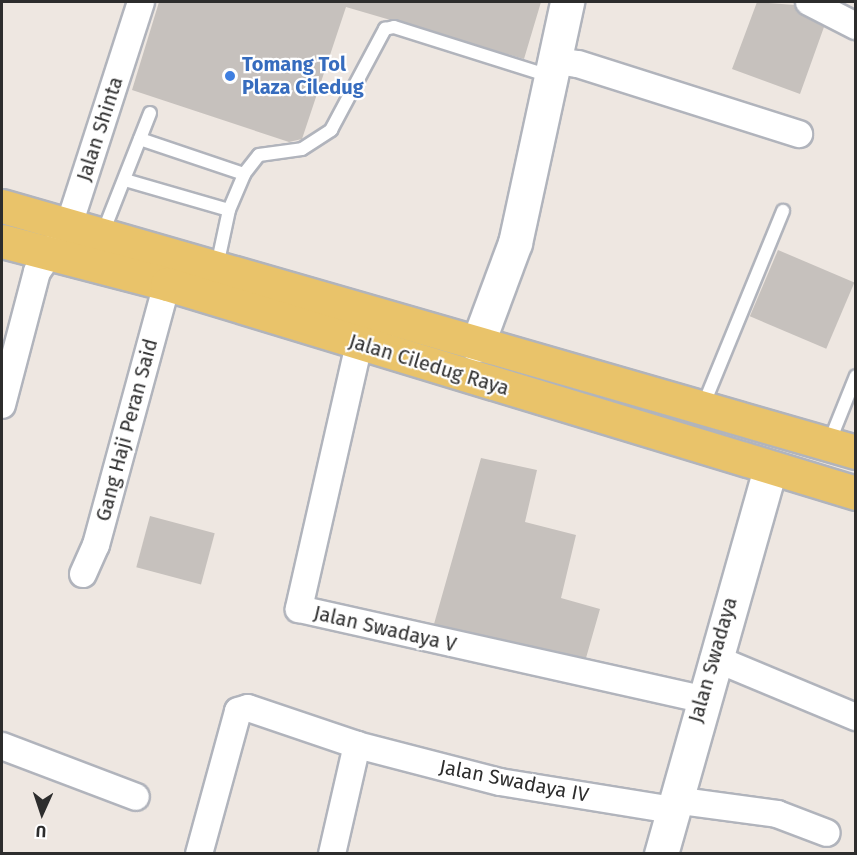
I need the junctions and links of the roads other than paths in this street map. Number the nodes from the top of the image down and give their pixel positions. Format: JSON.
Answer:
{"nodes":[{"id":1,"x":141,"y":2,"type":"edge"},
{"id":2,"x":567,"y":2,"type":"edge"},
{"id":3,"x":809,"y":2,"type":"edge"},
{"id":4,"x":855,"y":26,"type":"edge"},
{"id":5,"x":551,"y":68,"type":"junction"},
{"id":6,"x":150,"y":113,"type":"dead end"},
{"id":7,"x":799,"y":134,"type":"dead end"},
{"id":8,"x":140,"y":138,"type":"junction"},
{"id":9,"x":244,"y":174,"type":"junction"},
{"id":10,"x":125,"y":180,"type":"junction"},
{"id":11,"x":2,"y":206,"type":"edge"},
{"id":12,"x":229,"y":210,"type":"junction"},
{"id":13,"x":783,"y":211,"type":"dead end"},
{"id":14,"x":69,"y":225,"type":"junction"},
{"id":15,"x":2,"y":241,"type":"edge"},
{"id":16,"x":98,"y":249,"type":"junction"},
{"id":17,"x":52,"y":254,"type":"junction"},
{"id":18,"x":217,"y":266,"type":"junction"},
{"id":19,"x":167,"y":284,"type":"junction"},
{"id":20,"x":359,"y":344,"type":"junction"},
{"id":21,"x":477,"y":345,"type":"junction"},
{"id":22,"x":855,"y":376,"type":"edge"},
{"id":23,"x":2,"y":405,"type":"edge"},
{"id":24,"x":702,"y":410,"type":"junction"},
{"id":25,"x":842,"y":448,"type":"edge"},
{"id":26,"x":770,"y":468,"type":"junction"},
{"id":27,"x":855,"y":493,"type":"edge"},
{"id":28,"x":83,"y":574,"type":"dead end"},
{"id":29,"x":714,"y":658,"type":"junction"},
{"id":30,"x":701,"y":699,"type":"junction"},
{"id":31,"x":855,"y":717,"type":"edge"},
{"id":32,"x":357,"y":745,"type":"junction"},
{"id":33,"x":2,"y":747,"type":"edge"},
{"id":34,"x":136,"y":797,"type":"dead end"},
{"id":35,"x":673,"y":805,"type":"junction"},
{"id":36,"x":827,"y":833,"type":"dead end"},
{"id":37,"x":199,"y":854,"type":"edge"},
{"id":38,"x":332,"y":854,"type":"edge"},
{"id":39,"x":661,"y":854,"type":"edge"}],
"edges":[{"from":1,"to":14,"type":"street","name":"Jalan Shinta"},
{"from":2,"to":5,"type":"street"},
{"from":3,"to":4,"type":"street"},
{"from":5,"to":7,"type":"street"},
{"from":5,"to":9,"type":"lane"},
{"from":5,"to":21,"type":"street"},
{"from":6,"to":8,"type":"lane"},
{"from":8,"to":9,"type":"lane"},
{"from":8,"to":10,"type":"lane"},
{"from":9,"to":12,"type":"lane"},
{"from":10,"to":12,"type":"lane"},
{"from":10,"to":16,"type":"lane"},
{"from":11,"to":14,"type":"main road","name":"Jalan Ciledug Raya"},
{"from":12,"to":18,"type":"lane"},
{"from":13,"to":24,"type":"lane"},
{"from":14,"to":16,"type":"main road","name":"Jalan Ciledug Raya"},
{"from":14,"to":17,"type":"street","name":"Jalan Shinta"},
{"from":15,"to":17,"type":"main road","name":"Jalan Ciledug Raya"},
{"from":16,"to":17,"type":"main road","name":"Jalan Ciledug Raya"},
{"from":16,"to":18,"type":"main road","name":"Jalan Ciledug Raya"},
{"from":16,"to":19,"type":"main road","name":"Jalan Ciledug Raya"},
{"from":17,"to":23,"type":"street","name":"Jalan Shinta"},
{"from":18,"to":21,"type":"main road","name":"Jalan Ciledug Raya"},
{"from":19,"to":20,"type":"main road","name":"Jalan Ciledug Raya"},
{"from":19,"to":28,"type":"street","name":"Gang Haji Peran Said"},
{"from":20,"to":26,"type":"main road","name":"Jalan Ciledug Raya"},
{"from":20,"to":30,"type":"street","name":"Jalan Swadaya V"},
{"from":21,"to":24,"type":"main road","name":"Jalan Ciledug Raya"},
{"from":22,"to":25,"type":"lane"},
{"from":24,"to":25,"type":"main road","name":"Jalan Ciledug Raya"},
{"from":26,"to":27,"type":"main road","name":"Jalan Ciledug Raya"},
{"from":26,"to":29,"type":"street","name":"Jalan Swadaya"},
{"from":29,"to":30,"type":"street","name":"Jalan Swadaya"},
{"from":29,"to":31,"type":"street"},
{"from":30,"to":35,"type":"street","name":"Jalan Swadaya"},
{"from":32,"to":35,"type":"street","name":"Jalan Swadaya IV"},
{"from":32,"to":37,"type":"street","name":"Jalan Swadaya IV"},
{"from":32,"to":38,"type":"street"},
{"from":33,"to":34,"type":"street"},
{"from":35,"to":36,"type":"street","name":"Jalan Swadaya IV"},
{"from":35,"to":39,"type":"street","name":"Jalan Swadaya"}]}
